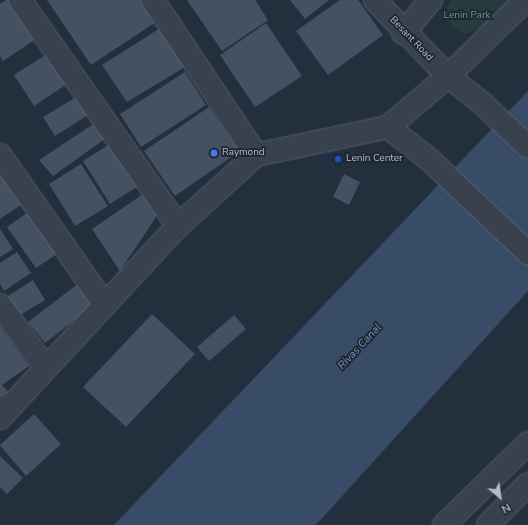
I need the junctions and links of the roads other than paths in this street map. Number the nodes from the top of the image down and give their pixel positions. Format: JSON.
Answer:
{"nodes":[{"id":1,"x":20,"y":0,"type":"edge"},
{"id":2,"x":153,"y":0,"type":"edge"},
{"id":3,"x":374,"y":0,"type":"edge"},
{"id":4,"x":431,"y":0,"type":"edge"},
{"id":5,"x":526,"y":0,"type":"edge"},
{"id":6,"x":404,"y":33,"type":"junction"},
{"id":7,"x":448,"y":76,"type":"junction"},
{"id":8,"x":388,"y":127,"type":"junction"},
{"id":9,"x":528,"y":147,"type":"edge"},
{"id":10,"x":0,"y":154,"type":"edge"},
{"id":11,"x":256,"y":155,"type":"junction"},
{"id":12,"x":178,"y":226,"type":"junction"},
{"id":13,"x":528,"y":253,"type":"edge"},
{"id":14,"x":0,"y":305,"type":"edge"},
{"id":15,"x":105,"y":305,"type":"junction"},
{"id":16,"x":45,"y":367,"type":"junction"},
{"id":17,"x":0,"y":418,"type":"edge"},
{"id":18,"x":528,"y":443,"type":"edge"},
{"id":19,"x":528,"y":484,"type":"edge"},
{"id":20,"x":444,"y":525,"type":"edge"},
{"id":21,"x":488,"y":525,"type":"edge"}],
"edges":[{"from":1,"to":12,"type":"street"},
{"from":2,"to":11,"type":"street"},
{"from":3,"to":6,"type":"street","name":"Besant Road"},
{"from":4,"to":6,"type":"street"},
{"from":5,"to":7,"type":"street"},
{"from":6,"to":7,"type":"street","name":"Besant Road"},
{"from":7,"to":8,"type":"street"},
{"from":7,"to":9,"type":"street","name":"Besant Road"},
{"from":8,"to":11,"type":"street"},
{"from":8,"to":13,"type":"street"},
{"from":10,"to":15,"type":"street"},
{"from":11,"to":12,"type":"street"},
{"from":12,"to":15,"type":"street"},
{"from":14,"to":16,"type":"street"},
{"from":15,"to":16,"type":"street"},
{"from":16,"to":17,"type":"street"},
{"from":18,"to":20,"type":"street"},
{"from":19,"to":21,"type":"street"}]}
